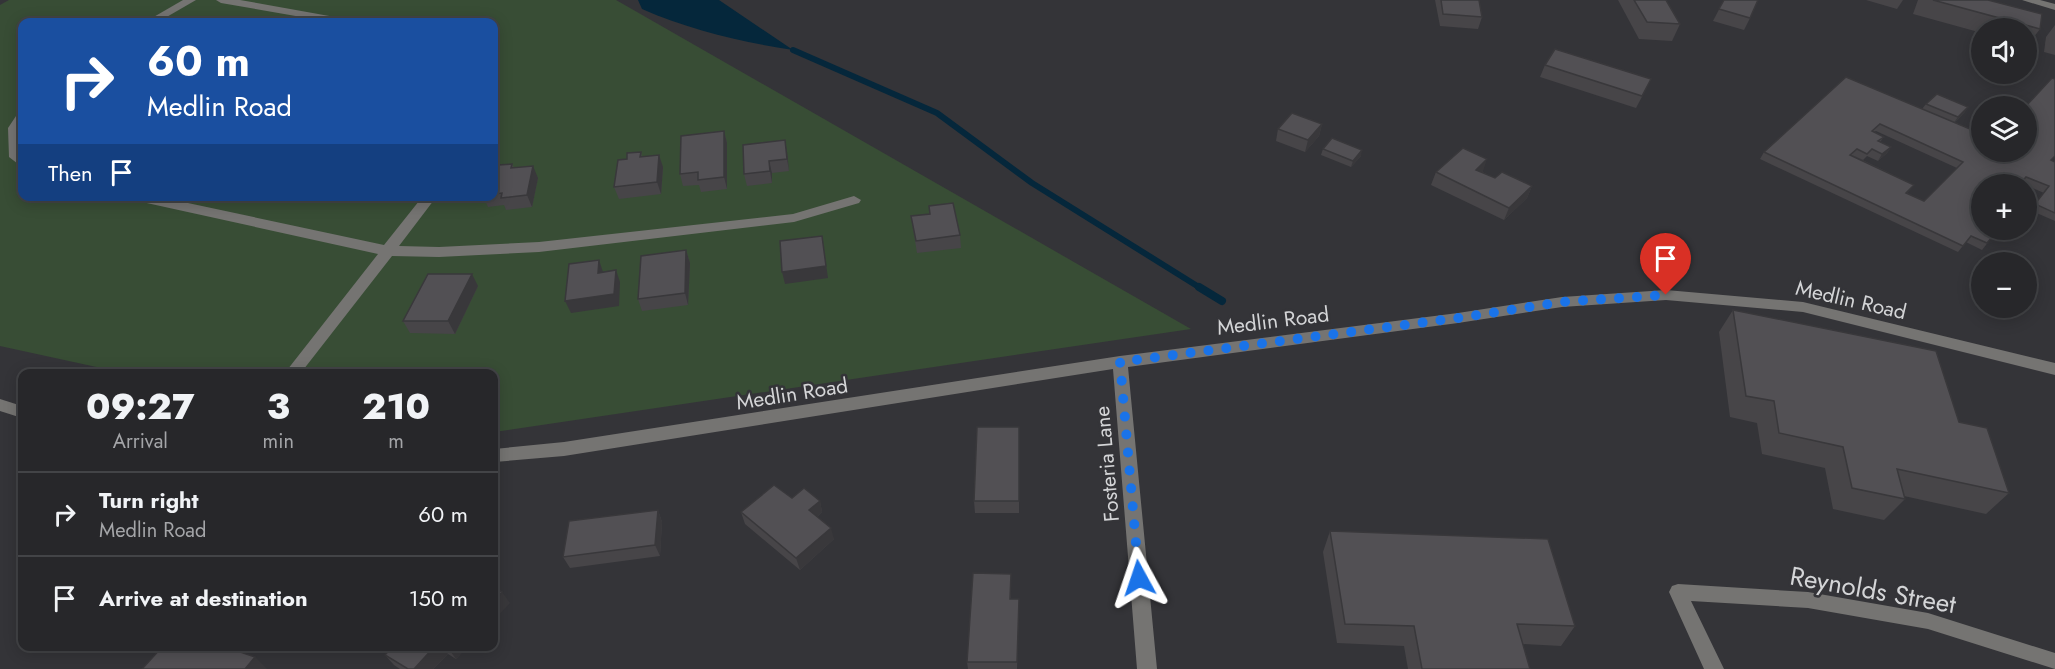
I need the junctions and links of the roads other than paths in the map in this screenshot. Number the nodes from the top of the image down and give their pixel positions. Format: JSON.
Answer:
{"nodes":[{"id":1,"x":191,"y":0,"type":"edge"},
{"id":2,"x":221,"y":0,"type":"edge"},
{"id":3,"x":2027,"y":0,"type":"edge"},
{"id":4,"x":2055,"y":8,"type":"edge"},
{"id":5,"x":158,"y":18,"type":"edge"},
{"id":6,"x":323,"y":18,"type":"edge"},
{"id":7,"x":18,"y":122,"type":"edge"},
{"id":8,"x":18,"y":160,"type":"edge"},
{"id":9,"x":854,"y":200,"type":"dead end"},
{"id":10,"x":156,"y":201,"type":"edge"},
{"id":11,"x":427,"y":201,"type":"edge"},
{"id":12,"x":388,"y":251,"type":"junction"},
{"id":13,"x":1120,"y":362,"type":"junction"},
{"id":14,"x":295,"y":369,"type":"edge"},
{"id":15,"x":2055,"y":369,"type":"edge"},
{"id":16,"x":0,"y":405,"type":"edge"},
{"id":17,"x":18,"y":411,"type":"edge"},
{"id":18,"x":498,"y":456,"type":"edge"},
{"id":19,"x":2055,"y":662,"type":"edge"},
{"id":20,"x":1147,"y":669,"type":"edge"},
{"id":21,"x":1714,"y":669,"type":"edge"}],
"edges":[{"from":1,"to":5,"type":"street"},
{"from":2,"to":6,"type":"street"},
{"from":3,"to":4,"type":"street"},
{"from":7,"to":8,"type":"street"},
{"from":9,"to":12,"type":"street"},
{"from":10,"to":12,"type":"street"},
{"from":11,"to":12,"type":"street"},
{"from":12,"to":14,"type":"street"},
{"from":13,"to":15,"type":"street","name":"Medlin Road"},
{"from":13,"to":18,"type":"street","name":"Medlin Road"},
{"from":13,"to":20,"type":"street","name":"Fosteria Lane"},
{"from":16,"to":17,"type":"street"},
{"from":19,"to":21,"type":"street","name":"Reynolds Street"}]}
